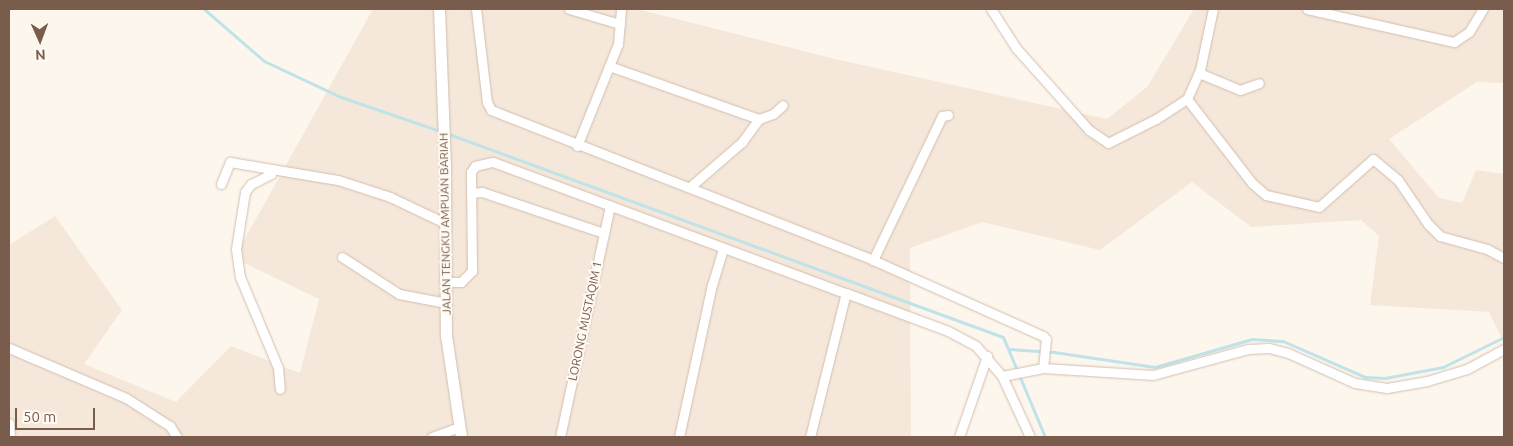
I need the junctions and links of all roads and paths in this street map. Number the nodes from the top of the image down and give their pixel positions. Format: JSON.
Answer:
{"nodes":[{"id":1,"x":438,"y":9,"type":"edge"},
{"id":2,"x":476,"y":9,"type":"edge"},
{"id":3,"x":569,"y":9,"type":"edge"},
{"id":4,"x":621,"y":9,"type":"edge"},
{"id":5,"x":991,"y":9,"type":"edge"},
{"id":6,"x":1213,"y":9,"type":"edge"},
{"id":7,"x":1307,"y":9,"type":"edge"},
{"id":8,"x":1483,"y":9,"type":"edge"},
{"id":9,"x":620,"y":24,"type":"junction"},
{"id":10,"x":609,"y":66,"type":"junction"},
{"id":11,"x":1199,"y":72,"type":"junction"},
{"id":12,"x":1259,"y":83,"type":"dead end"},
{"id":13,"x":1186,"y":99,"type":"junction"},
{"id":14,"x":783,"y":105,"type":"dead end"},
{"id":15,"x":948,"y":115,"type":"dead end"},
{"id":16,"x":759,"y":119,"type":"junction"},
{"id":17,"x":577,"y":146,"type":"junction"},
{"id":18,"x":272,"y":169,"type":"junction"},
{"id":19,"x":221,"y":184,"type":"dead end"},
{"id":20,"x":690,"y":187,"type":"junction"},
{"id":21,"x":471,"y":192,"type":"junction"},
{"id":22,"x":610,"y":205,"type":"junction"},
{"id":23,"x":446,"y":223,"type":"junction"},
{"id":24,"x":604,"y":233,"type":"junction"},
{"id":25,"x":724,"y":248,"type":"junction"},
{"id":26,"x":342,"y":257,"type":"dead end"},
{"id":27,"x":1504,"y":258,"type":"edge"},
{"id":28,"x":872,"y":260,"type":"junction"},
{"id":29,"x":446,"y":282,"type":"junction"},
{"id":30,"x":846,"y":293,"type":"junction"},
{"id":31,"x":446,"y":303,"type":"junction"},
{"id":32,"x":9,"y":348,"type":"edge"},
{"id":33,"x":1504,"y":350,"type":"edge"},
{"id":34,"x":987,"y":356,"type":"junction"},
{"id":35,"x":1043,"y":365,"type":"junction"},
{"id":36,"x":1005,"y":376,"type":"junction"},
{"id":37,"x":280,"y":389,"type":"dead end"},
{"id":38,"x":9,"y":423,"type":"edge"},
{"id":39,"x":460,"y":432,"type":"edge"},
{"id":40,"x":10,"y":437,"type":"edge"},
{"id":41,"x":177,"y":437,"type":"edge"},
{"id":42,"x":432,"y":437,"type":"edge"},
{"id":43,"x":560,"y":437,"type":"edge"},
{"id":44,"x":679,"y":437,"type":"edge"},
{"id":45,"x":810,"y":437,"type":"edge"},
{"id":46,"x":959,"y":437,"type":"edge"},
{"id":47,"x":1030,"y":437,"type":"edge"}],
"edges":[{"from":1,"to":23,"type":"main road","name":"JALAN TENGKU AMPUAN BARIAH"},
{"from":2,"to":17,"type":"street"},
{"from":3,"to":9,"type":"street"},
{"from":4,"to":9,"type":"street"},
{"from":5,"to":13,"type":"street"},
{"from":6,"to":11,"type":"street"},
{"from":7,"to":8,"type":"street"},
{"from":9,"to":10,"type":"street"},
{"from":10,"to":16,"type":"street"},
{"from":10,"to":17,"type":"street"},
{"from":11,"to":12,"type":"street"},
{"from":11,"to":13,"type":"street"},
{"from":13,"to":27,"type":"street"},
{"from":14,"to":16,"type":"street"},
{"from":15,"to":28,"type":"street"},
{"from":16,"to":20,"type":"street"},
{"from":17,"to":20,"type":"street"},
{"from":18,"to":19,"type":"street"},
{"from":18,"to":23,"type":"street"},
{"from":18,"to":37,"type":"street"},
{"from":20,"to":28,"type":"street"},
{"from":21,"to":22,"type":"street"},
{"from":21,"to":24,"type":"street"},
{"from":21,"to":29,"type":"street"},
{"from":22,"to":24,"type":"street","name":"LORONG MUSTAQIM 1"},
{"from":22,"to":25,"type":"street"},
{"from":23,"to":29,"type":"main road","name":"JALAN TENGKU AMPUAN BARIAH"},
{"from":24,"to":43,"type":"street","name":"LORONG MUSTAQIM 1"},
{"from":25,"to":30,"type":"street"},
{"from":25,"to":44,"type":"street"},
{"from":26,"to":31,"type":"street"},
{"from":28,"to":35,"type":"street"},
{"from":29,"to":31,"type":"main road","name":"JALAN TENGKU AMPUAN BARIAH"},
{"from":30,"to":34,"type":"street"},
{"from":30,"to":45,"type":"street"},
{"from":31,"to":39,"type":"main road","name":"JALAN TENGKU AMPUAN BARIAH"},
{"from":32,"to":41,"type":"street"},
{"from":33,"to":35,"type":"street"},
{"from":34,"to":36,"type":"street"},
{"from":34,"to":46,"type":"street"},
{"from":35,"to":36,"type":"street"},
{"from":36,"to":47,"type":"street"},
{"from":38,"to":40,"type":"street"},
{"from":39,"to":42,"type":"street"}]}
